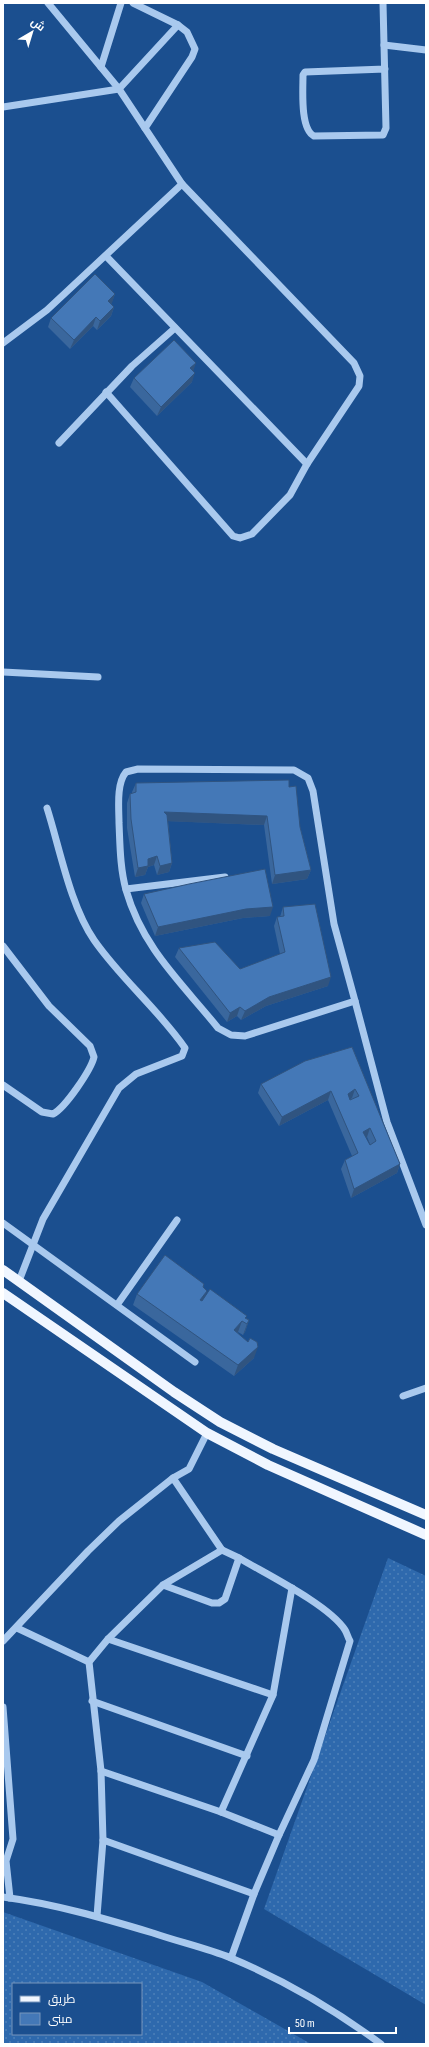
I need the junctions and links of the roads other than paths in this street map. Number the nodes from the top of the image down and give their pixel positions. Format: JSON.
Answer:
{"nodes":[{"id":1,"x":48,"y":3,"type":"edge"},
{"id":2,"x":121,"y":3,"type":"edge"},
{"id":3,"x":133,"y":3,"type":"edge"},
{"id":4,"x":383,"y":3,"type":"edge"},
{"id":5,"x":178,"y":25,"type":"junction"},
{"id":6,"x":384,"y":45,"type":"junction"},
{"id":7,"x":426,"y":50,"type":"edge"},
{"id":8,"x":101,"y":67,"type":"junction"},
{"id":9,"x":385,"y":70,"type":"junction"},
{"id":10,"x":119,"y":89,"type":"junction"},
{"id":11,"x":3,"y":107,"type":"edge"},
{"id":12,"x":144,"y":128,"type":"junction"},
{"id":13,"x":182,"y":184,"type":"junction"},
{"id":14,"x":106,"y":256,"type":"junction"},
{"id":15,"x":174,"y":328,"type":"junction"},
{"id":16,"x":3,"y":343,"type":"edge"},
{"id":17,"x":106,"y":392,"type":"junction"},
{"id":18,"x":59,"y":443,"type":"dead end"},
{"id":19,"x":307,"y":464,"type":"junction"},
{"id":20,"x":3,"y":672,"type":"edge"},
{"id":21,"x":98,"y":677,"type":"dead end"},
{"id":22,"x":48,"y":808,"type":"dead end"},
{"id":23,"x":237,"y":876,"type":"edge"},
{"id":24,"x":126,"y":889,"type":"junction"},
{"id":25,"x":3,"y":946,"type":"edge"},
{"id":26,"x":354,"y":1001,"type":"junction"},
{"id":27,"x":3,"y":1085,"type":"edge"},
{"id":28,"x":177,"y":1220,"type":"dead end"},
{"id":29,"x":3,"y":1223,"type":"edge"},
{"id":30,"x":426,"y":1225,"type":"edge"},
{"id":31,"x":33,"y":1244,"type":"junction"},
{"id":32,"x":3,"y":1270,"type":"edge"},
{"id":33,"x":19,"y":1281,"type":"junction"},
{"id":34,"x":3,"y":1293,"type":"edge"},
{"id":35,"x":117,"y":1305,"type":"junction"},
{"id":36,"x":195,"y":1362,"type":"dead end"},
{"id":37,"x":426,"y":1388,"type":"edge"},
{"id":38,"x":403,"y":1396,"type":"dead end"},
{"id":39,"x":207,"y":1433,"type":"junction"},
{"id":40,"x":173,"y":1478,"type":"junction"},
{"id":41,"x":426,"y":1515,"type":"edge"},
{"id":42,"x":426,"y":1535,"type":"edge"},
{"id":43,"x":222,"y":1550,"type":"junction"},
{"id":44,"x":239,"y":1558,"type":"junction"},
{"id":45,"x":163,"y":1585,"type":"junction"},
{"id":46,"x":292,"y":1588,"type":"junction"},
{"id":47,"x":17,"y":1628,"type":"junction"},
{"id":48,"x":108,"y":1639,"type":"junction"},
{"id":49,"x":3,"y":1641,"type":"edge"},
{"id":50,"x":89,"y":1662,"type":"junction"},
{"id":51,"x":273,"y":1695,"type":"junction"},
{"id":52,"x":92,"y":1700,"type":"junction"},
{"id":53,"x":3,"y":1707,"type":"edge"},
{"id":54,"x":248,"y":1756,"type":"junction"},
{"id":55,"x":100,"y":1770,"type":"junction"},
{"id":56,"x":221,"y":1812,"type":"junction"},
{"id":57,"x":279,"y":1835,"type":"junction"},
{"id":58,"x":103,"y":1840,"type":"junction"},
{"id":59,"x":5,"y":1859,"type":"edge"},
{"id":60,"x":254,"y":1894,"type":"junction"},
{"id":61,"x":7,"y":1898,"type":"edge"},
{"id":62,"x":97,"y":1916,"type":"junction"},
{"id":63,"x":230,"y":1958,"type":"junction"},
{"id":64,"x":381,"y":2044,"type":"edge"}],
"edges":[{"from":1,"to":8,"type":"street"},
{"from":2,"to":8,"type":"street"},
{"from":3,"to":5,"type":"street"},
{"from":4,"to":6,"type":"street"},
{"from":5,"to":10,"type":"street"},
{"from":5,"to":12,"type":"street"},
{"from":6,"to":7,"type":"street"},
{"from":6,"to":9,"type":"street"},
{"from":8,"to":10,"type":"street"},
{"from":9,"to":9,"type":"street"},
{"from":10,"to":11,"type":"street"},
{"from":10,"to":12,"type":"street"},
{"from":12,"to":13,"type":"street"},
{"from":13,"to":14,"type":"street"},
{"from":13,"to":19,"type":"street"},
{"from":14,"to":15,"type":"street"},
{"from":14,"to":16,"type":"street"},
{"from":15,"to":17,"type":"street"},
{"from":15,"to":19,"type":"street"},
{"from":17,"to":18,"type":"street"},
{"from":17,"to":19,"type":"street"},
{"from":20,"to":21,"type":"street"},
{"from":22,"to":31,"type":"street"},
{"from":23,"to":24,"type":"street"},
{"from":24,"to":26,"type":"street"},
{"from":24,"to":26,"type":"street"},
{"from":25,"to":27,"type":"street"},
{"from":26,"to":30,"type":"street"},
{"from":28,"to":35,"type":"street"},
{"from":29,"to":31,"type":"street"},
{"from":31,"to":33,"type":"street"},
{"from":31,"to":35,"type":"street"},
{"from":32,"to":33,"type":"main road"},
{"from":33,"to":41,"type":"main road"},
{"from":34,"to":39,"type":"main road"},
{"from":35,"to":36,"type":"street"},
{"from":37,"to":38,"type":"street"},
{"from":39,"to":40,"type":"street"},
{"from":39,"to":42,"type":"main road"},
{"from":40,"to":43,"type":"street"},
{"from":40,"to":47,"type":"street"},
{"from":43,"to":44,"type":"street"},
{"from":43,"to":45,"type":"street"},
{"from":44,"to":45,"type":"street"},
{"from":44,"to":46,"type":"street"},
{"from":45,"to":48,"type":"street"},
{"from":46,"to":51,"type":"street"},
{"from":46,"to":57,"type":"street"},
{"from":47,"to":49,"type":"street"},
{"from":47,"to":50,"type":"street"},
{"from":48,"to":50,"type":"street"},
{"from":48,"to":51,"type":"street"},
{"from":50,"to":52,"type":"street"},
{"from":51,"to":54,"type":"street"},
{"from":52,"to":54,"type":"street"},
{"from":52,"to":55,"type":"street"},
{"from":53,"to":59,"type":"street"},
{"from":54,"to":56,"type":"street"},
{"from":55,"to":56,"type":"street"},
{"from":55,"to":58,"type":"street"},
{"from":56,"to":57,"type":"street"},
{"from":57,"to":60,"type":"street"},
{"from":58,"to":60,"type":"street"},
{"from":58,"to":62,"type":"street"},
{"from":59,"to":61,"type":"street"},
{"from":60,"to":63,"type":"street"},
{"from":61,"to":62,"type":"street"},
{"from":62,"to":63,"type":"street"},
{"from":63,"to":64,"type":"street"}]}
